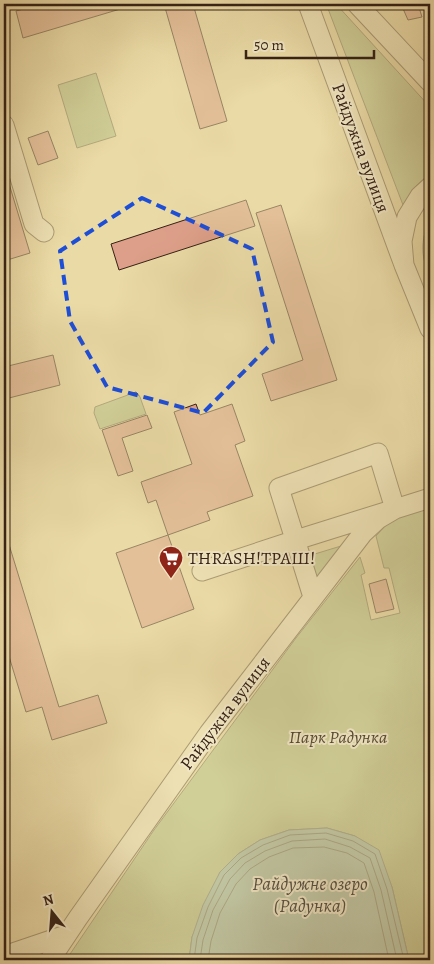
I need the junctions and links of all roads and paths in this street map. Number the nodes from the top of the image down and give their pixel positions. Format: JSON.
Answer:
{"nodes":[{"id":1,"x":308,"y":4,"type":"edge"},
{"id":2,"x":357,"y":4,"type":"edge"},
{"id":3,"x":430,"y":82,"type":"edge"},
{"id":4,"x":4,"y":125,"type":"edge"},
{"id":5,"x":430,"y":187,"type":"edge"},
{"id":6,"x":44,"y":232,"type":"dead end"},
{"id":7,"x":404,"y":265,"type":"junction"},
{"id":8,"x":424,"y":302,"type":"edge"},
{"id":9,"x":430,"y":329,"type":"edge"},
{"id":10,"x":430,"y":498,"type":"edge"},
{"id":11,"x":395,"y":509,"type":"junction"},
{"id":12,"x":296,"y":540,"type":"junction"},
{"id":13,"x":202,"y":571,"type":"dead end"},
{"id":14,"x":314,"y":597,"type":"junction"},
{"id":15,"x":66,"y":935,"type":"junction"},
{"id":16,"x":4,"y":956,"type":"edge"},
{"id":17,"x":50,"y":960,"type":"edge"}],
"edges":[{"from":1,"to":7,"type":"street","name":"Райдужна вулиця"},
{"from":2,"to":3,"type":"street"},
{"from":4,"to":6,"type":"street"},
{"from":5,"to":7,"type":"street"},
{"from":7,"to":8,"type":"street","name":"Райдужна вулиця"},
{"from":8,"to":9,"type":"street"},
{"from":10,"to":11,"type":"street","name":"Райдужна вулиця"},
{"from":11,"to":12,"type":"street"},
{"from":11,"to":12,"type":"street"},
{"from":11,"to":14,"type":"street","name":"Райдужна вулиця"},
{"from":12,"to":13,"type":"street"},
{"from":12,"to":14,"type":"street"},
{"from":14,"to":15,"type":"street","name":"Райдужна вулиця"},
{"from":15,"to":16,"type":"street"},
{"from":15,"to":17,"type":"street","name":"Райдужна вулиця"}]}
